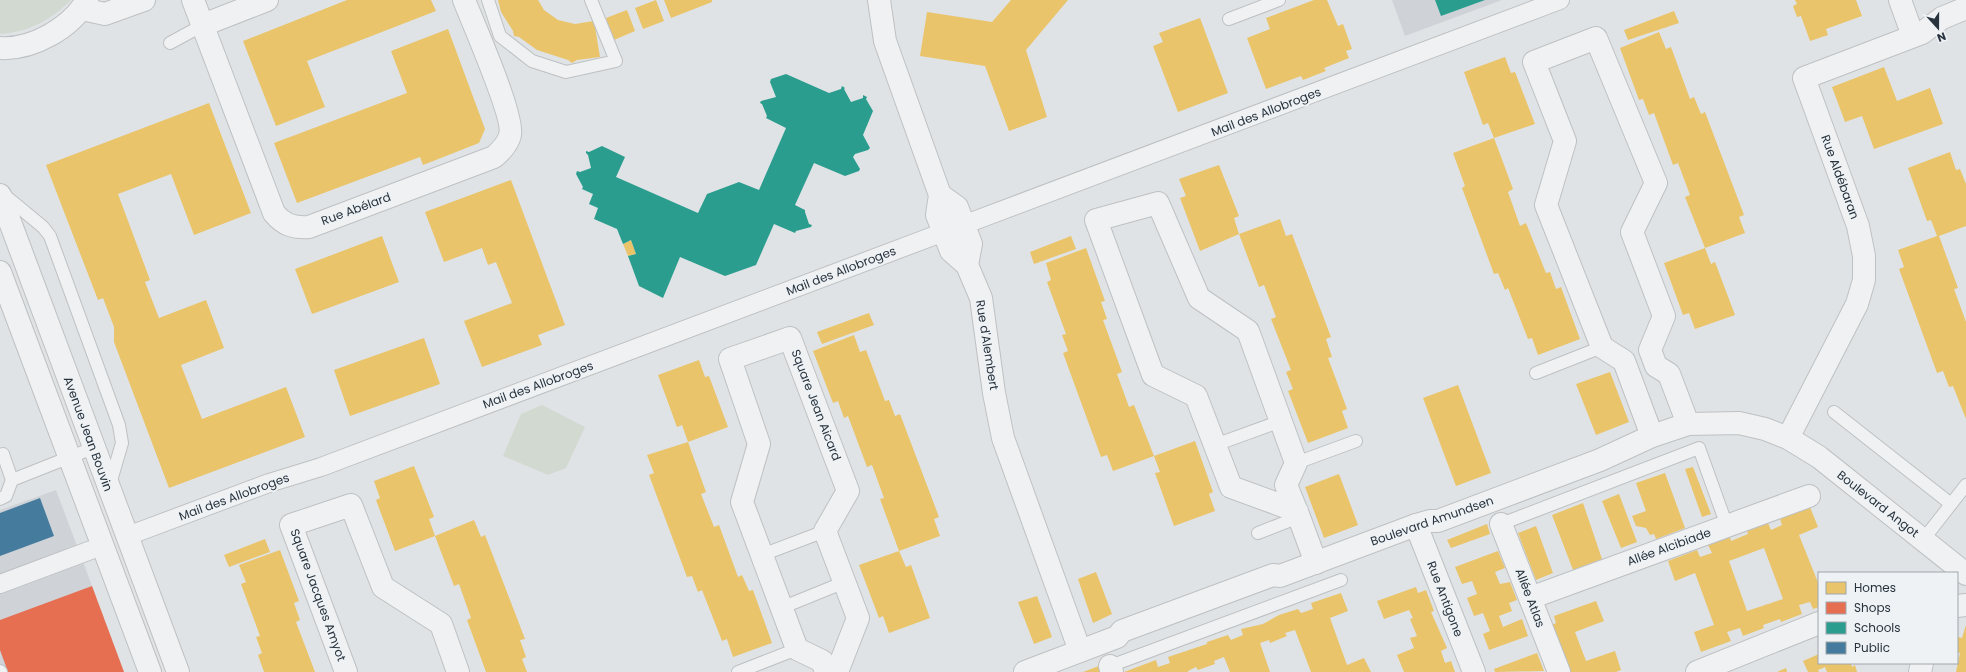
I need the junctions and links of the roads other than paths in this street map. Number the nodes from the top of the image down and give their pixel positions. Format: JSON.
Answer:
{"nodes":[{"id":1,"x":144,"y":0,"type":"edge"},
{"id":2,"x":193,"y":0,"type":"edge"},
{"id":3,"x":267,"y":0,"type":"edge"},
{"id":4,"x":464,"y":0,"type":"edge"},
{"id":5,"x":488,"y":0,"type":"edge"},
{"id":6,"x":591,"y":0,"type":"edge"},
{"id":7,"x":880,"y":0,"type":"edge"},
{"id":8,"x":1279,"y":0,"type":"edge"},
{"id":9,"x":1560,"y":0,"type":"edge"},
{"id":10,"x":1900,"y":0,"type":"edge"},
{"id":11,"x":84,"y":4,"type":"edge"},
{"id":12,"x":1966,"y":8,"type":"edge"},
{"id":13,"x":1229,"y":19,"type":"dead end"},
{"id":14,"x":203,"y":25,"type":"junction"},
{"id":15,"x":1914,"y":36,"type":"junction"},
{"id":16,"x":170,"y":43,"type":"dead end"},
{"id":17,"x":1,"y":50,"type":"edge"},
{"id":18,"x":0,"y":193,"type":"edge"},
{"id":19,"x":971,"y":222,"type":"dead end"},
{"id":20,"x":936,"y":235,"type":"dead end"},
{"id":21,"x":0,"y":272,"type":"edge"},
{"id":22,"x":1602,"y":347,"type":"junction"},
{"id":23,"x":1536,"y":373,"type":"dead end"},
{"id":24,"x":1834,"y":412,"type":"dead end"},
{"id":25,"x":1281,"y":421,"type":"junction"},
{"id":26,"x":1688,"y":424,"type":"junction"},
{"id":27,"x":1652,"y":436,"type":"junction"},
{"id":28,"x":1788,"y":438,"type":"junction"},
{"id":29,"x":1356,"y":441,"type":"dead end"},
{"id":30,"x":1215,"y":445,"type":"junction"},
{"id":31,"x":93,"y":448,"type":"junction"},
{"id":32,"x":70,"y":457,"type":"junction"},
{"id":33,"x":3,"y":462,"type":"edge"},
{"id":34,"x":1296,"y":463,"type":"junction"},
{"id":35,"x":12,"y":480,"type":"junction"},
{"id":36,"x":0,"y":485,"type":"edge"},
{"id":37,"x":1966,"y":485,"type":"edge"},
{"id":38,"x":108,"y":489,"type":"junction"},
{"id":39,"x":1809,"y":496,"type":"dead end"},
{"id":40,"x":0,"y":499,"type":"edge"},
{"id":41,"x":1951,"y":504,"type":"junction"},
{"id":42,"x":1298,"y":514,"type":"junction"},
{"id":43,"x":1501,"y":524,"type":"joint"},
{"id":44,"x":1416,"y":525,"type":"junction"},
{"id":45,"x":1727,"y":526,"type":"junction"},
{"id":46,"x":138,"y":532,"type":"dead end"},
{"id":47,"x":825,"y":532,"type":"junction"},
{"id":48,"x":1258,"y":533,"type":"dead end"},
{"id":49,"x":1923,"y":540,"type":"junction"},
{"id":50,"x":91,"y":550,"type":"dead end"},
{"id":51,"x":762,"y":555,"type":"junction"},
{"id":52,"x":1316,"y":563,"type":"junction"},
{"id":53,"x":1966,"y":574,"type":"edge"},
{"id":54,"x":1341,"y":580,"type":"dead end"},
{"id":55,"x":845,"y":582,"type":"junction"},
{"id":56,"x":0,"y":584,"type":"edge"},
{"id":57,"x":1530,"y":598,"type":"junction"},
{"id":58,"x":781,"y":608,"type":"junction"},
{"id":59,"x":1818,"y":623,"type":"edge"},
{"id":60,"x":797,"y":649,"type":"junction"},
{"id":61,"x":1080,"y":651,"type":"junction"},
{"id":62,"x":1111,"y":669,"type":"edge"},
{"id":63,"x":150,"y":672,"type":"edge"},
{"id":64,"x":178,"y":672,"type":"edge"},
{"id":65,"x":346,"y":672,"type":"edge"},
{"id":66,"x":458,"y":672,"type":"edge"},
{"id":67,"x":738,"y":672,"type":"edge"},
{"id":68,"x":826,"y":672,"type":"edge"},
{"id":69,"x":837,"y":672,"type":"edge"},
{"id":70,"x":1025,"y":672,"type":"edge"},
{"id":71,"x":1474,"y":672,"type":"edge"},
{"id":72,"x":1559,"y":672,"type":"edge"},
{"id":73,"x":1697,"y":672,"type":"edge"}],
"edges":[{"from":1,"to":11,"type":"street"},
{"from":2,"to":14,"type":"street","name":"Rue Abélard"},
{"from":3,"to":14,"type":"street"},
{"from":4,"to":14,"type":"street","name":"Rue Abélard"},
{"from":5,"to":6,"type":"lane"},
{"from":7,"to":61,"type":"street","name":"Rue d'Alembert"},
{"from":8,"to":13,"type":"lane"},
{"from":9,"to":19,"type":"street","name":"Mail des Allobroges"},
{"from":10,"to":15,"type":"street"},
{"from":11,"to":17,"type":"street"},
{"from":12,"to":15,"type":"street","name":"Rue Aldébaran"},
{"from":14,"to":16,"type":"lane"},
{"from":15,"to":28,"type":"street","name":"Rue Aldébaran"},
{"from":18,"to":31,"type":"street","name":"Avenue Jean Bouvin"},
{"from":18,"to":38,"type":"lane"},
{"from":20,"to":46,"type":"street","name":"Mail des Allobroges"},
{"from":21,"to":32,"type":"street","name":"Avenue Jean Bouvin"},
{"from":22,"to":23,"type":"lane"},
{"from":22,"to":26,"type":"street"},
{"from":22,"to":27,"type":"street"},
{"from":24,"to":41,"type":"lane"},
{"from":25,"to":30,"type":"lane"},
{"from":25,"to":30,"type":"street"},
{"from":25,"to":34,"type":"street"},
{"from":26,"to":27,"type":"street","name":"Boulevard Amundsen"},
{"from":26,"to":28,"type":"street","name":"Boulevard Amundsen"},
{"from":27,"to":44,"type":"street","name":"Boulevard Amundsen"},
{"from":28,"to":49,"type":"street","name":"Boulevard Angot"},
{"from":29,"to":34,"type":"lane"},
{"from":30,"to":42,"type":"street"},
{"from":31,"to":32,"type":"lane"},
{"from":31,"to":38,"type":"street","name":"Avenue Jean Bouvin"},
{"from":32,"to":35,"type":"lane"},
{"from":32,"to":63,"type":"street","name":"Avenue Jean Bouvin"},
{"from":33,"to":35,"type":"lane"},
{"from":34,"to":42,"type":"street"},
{"from":35,"to":36,"type":"lane"},
{"from":35,"to":40,"type":"lane"},
{"from":37,"to":41,"type":"lane"},
{"from":38,"to":64,"type":"street","name":"Avenue Jean Bouvin"},
{"from":39,"to":45,"type":"street","name":"Allée Alcibiade"},
{"from":41,"to":49,"type":"lane"},
{"from":42,"to":48,"type":"lane"},
{"from":42,"to":52,"type":"street"},
{"from":43,"to":45,"type":"lane"},
{"from":43,"to":57,"type":"street","name":"Allée Atlas"},
{"from":44,"to":52,"type":"street","name":"Boulevard Amundsen"},
{"from":44,"to":71,"type":"street","name":"Rue Antigone"},
{"from":45,"to":57,"type":"street","name":"Allée Alcibiade"},
{"from":47,"to":51,"type":"lane"},
{"from":47,"to":51,"type":"street","name":"Square Jean Aicard"},
{"from":47,"to":55,"type":"street"},
{"from":49,"to":53,"type":"street","name":"Boulevard Angot"},
{"from":50,"to":56,"type":"street"},
{"from":51,"to":58,"type":"street","name":"Square Jean Aicard"},
{"from":52,"to":61,"type":"street","name":"Boulevard Amundsen"},
{"from":54,"to":62,"type":"lane"},
{"from":55,"to":58,"type":"lane"},
{"from":55,"to":69,"type":"street"},
{"from":57,"to":72,"type":"street","name":"Allée Atlas"},
{"from":58,"to":60,"type":"street","name":"Square Jean Aicard"},
{"from":59,"to":73,"type":"street"},
{"from":60,"to":67,"type":"lane"},
{"from":60,"to":68,"type":"street"},
{"from":61,"to":70,"type":"street","name":"Boulevard Amundsen"},
{"from":65,"to":66,"type":"street","name":"Square Jacques Amyot"}]}
